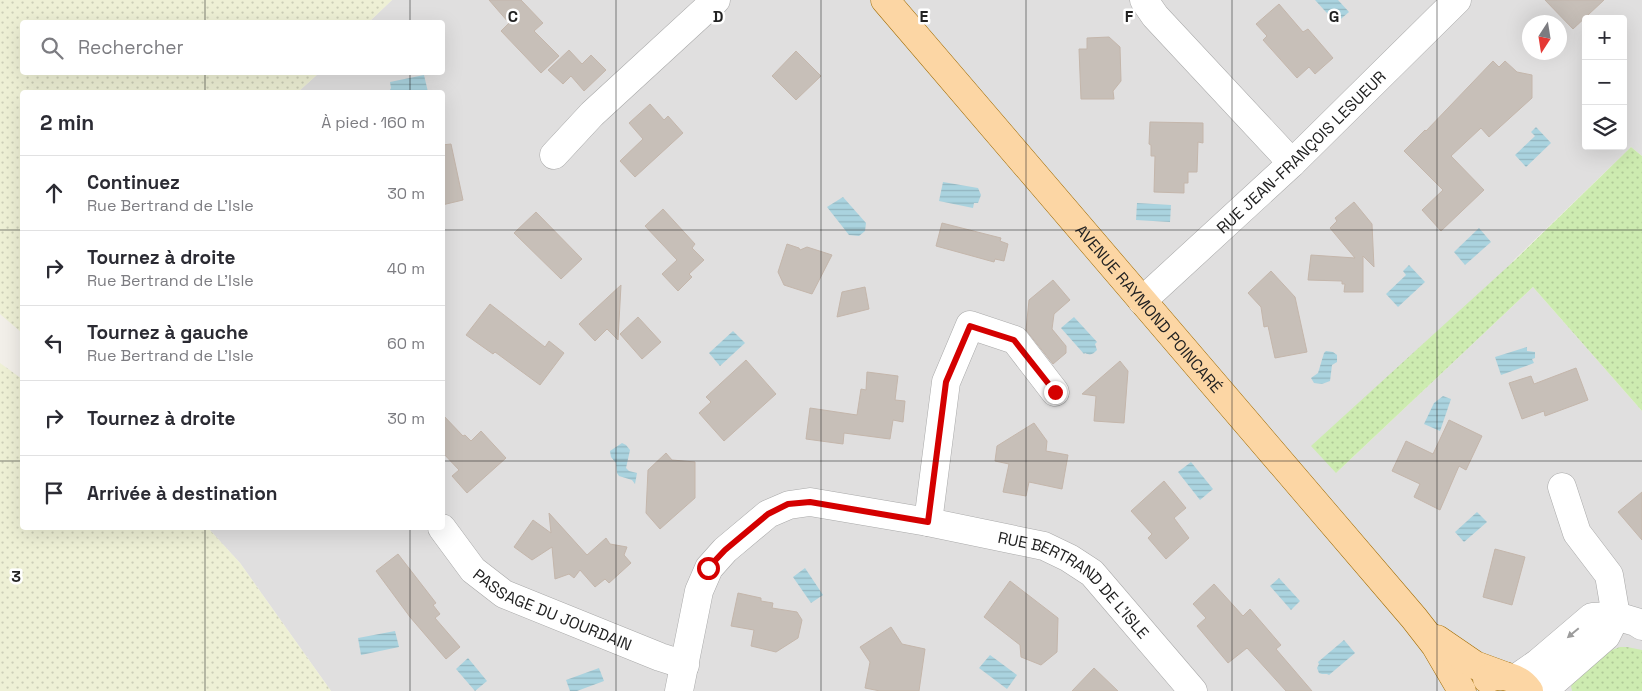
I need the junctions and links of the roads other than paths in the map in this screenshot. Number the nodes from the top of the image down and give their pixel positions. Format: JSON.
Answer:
{"nodes":[{"id":1,"x":716,"y":0,"type":"edge"},
{"id":2,"x":884,"y":0,"type":"edge"},
{"id":3,"x":1144,"y":0,"type":"edge"},
{"id":4,"x":1457,"y":0,"type":"edge"},
{"id":5,"x":554,"y":155,"type":"dead end"},
{"id":6,"x":1292,"y":163,"type":"junction"},
{"id":7,"x":1142,"y":301,"type":"junction"},
{"id":8,"x":1055,"y":392,"type":"dead end"},
{"id":9,"x":1562,"y":488,"type":"dead end"},
{"id":10,"x":928,"y":522,"type":"junction"},
{"id":11,"x":443,"y":530,"type":"edge"},
{"id":12,"x":1616,"y":616,"type":"junction"},
{"id":13,"x":1414,"y":618,"type":"junction"},
{"id":14,"x":1642,"y":626,"type":"edge"},
{"id":15,"x":684,"y":665,"type":"junction"},
{"id":16,"x":1526,"y":686,"type":"edge"},
{"id":17,"x":679,"y":691,"type":"edge"},
{"id":18,"x":1193,"y":691,"type":"edge"},
{"id":19,"x":1462,"y":691,"type":"edge"},
{"id":20,"x":1472,"y":691,"type":"edge"}],
"edges":[{"from":1,"to":5,"type":"street"},
{"from":2,"to":7,"type":"main road","name":"AVENUE RAYMOND POINCARÉ"},
{"from":3,"to":6,"type":"street"},
{"from":4,"to":6,"type":"street","name":"RUE JEAN-FRANÇOIS LESUEUR"},
{"from":6,"to":7,"type":"street","name":"RUE JEAN-FRANÇOIS LESUEUR"},
{"from":7,"to":13,"type":"main road","name":"AVENUE RAYMOND POINCARÉ"},
{"from":8,"to":10,"type":"street"},
{"from":9,"to":12,"type":"street"},
{"from":10,"to":15,"type":"street","name":"RUE BERTRAND DE L'ISLE"},
{"from":10,"to":18,"type":"street","name":"RUE BERTRAND DE L'ISLE"},
{"from":11,"to":15,"type":"street","name":"PASSAGE DU JOURDAIN"},
{"from":12,"to":14,"type":"street"},
{"from":12,"to":16,"type":"street"},
{"from":13,"to":16,"type":"main road","name":"AVENUE RAYMOND POINCARÉ"},
{"from":13,"to":19,"type":"main road","name":"AVENUE RAYMOND POINCARÉ"},
{"from":15,"to":17,"type":"street","name":"RUE BERTRAND DE L'ISLE"},
{"from":16,"to":20,"type":"main road"}]}
